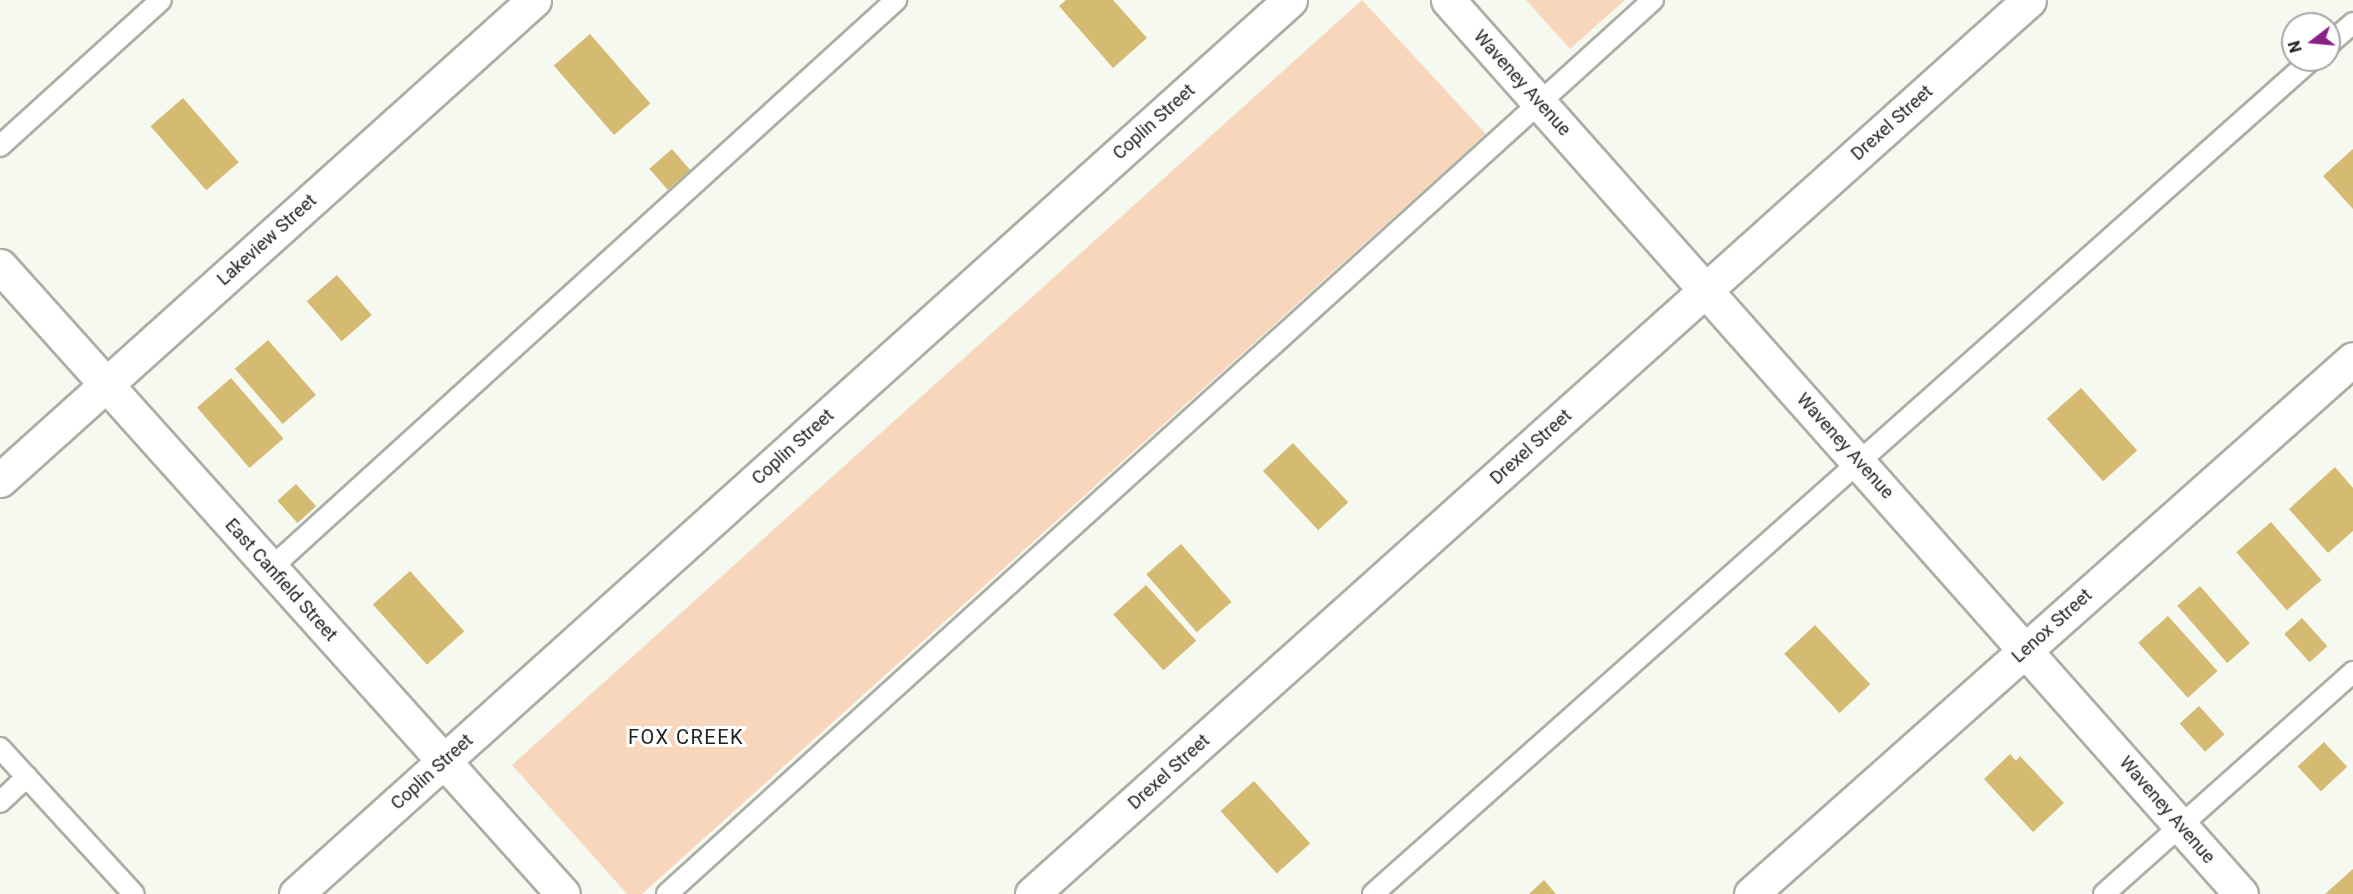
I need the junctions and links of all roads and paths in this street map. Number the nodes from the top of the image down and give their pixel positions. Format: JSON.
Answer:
{"nodes":[{"id":1,"x":161,"y":0,"type":"edge"},
{"id":2,"x":534,"y":0,"type":"edge"},
{"id":3,"x":896,"y":0,"type":"edge"},
{"id":4,"x":1290,"y":0,"type":"edge"},
{"id":5,"x":1448,"y":0,"type":"edge"},
{"id":6,"x":1653,"y":0,"type":"edge"},
{"id":7,"x":2029,"y":0,"type":"edge"},
{"id":8,"x":2353,"y":23,"type":"edge"},
{"id":9,"x":2341,"y":34,"type":"edge"},
{"id":10,"x":2297,"y":72,"type":"edge"},
{"id":11,"x":1539,"y":103,"type":"junction"},
{"id":12,"x":0,"y":146,"type":"edge"},
{"id":13,"x":0,"y":266,"type":"edge"},
{"id":14,"x":1706,"y":290,"type":"junction"},
{"id":15,"x":2353,"y":359,"type":"edge"},
{"id":16,"x":106,"y":385,"type":"junction"},
{"id":17,"x":1859,"y":461,"type":"junction"},
{"id":18,"x":0,"y":480,"type":"edge"},
{"id":19,"x":271,"y":568,"type":"junction"},
{"id":20,"x":2025,"y":650,"type":"junction"},
{"id":21,"x":2353,"y":672,"type":"edge"},
{"id":22,"x":0,"y":748,"type":"edge"},
{"id":23,"x":444,"y":762,"type":"junction"},
{"id":24,"x":27,"y":777,"type":"junction"},
{"id":25,"x":0,"y":802,"type":"edge"},
{"id":26,"x":2180,"y":825,"type":"junction"},
{"id":27,"x":134,"y":894,"type":"edge"},
{"id":28,"x":296,"y":894,"type":"edge"},
{"id":29,"x":563,"y":894,"type":"edge"},
{"id":30,"x":667,"y":894,"type":"edge"},
{"id":31,"x":1032,"y":894,"type":"edge"},
{"id":32,"x":1374,"y":894,"type":"edge"},
{"id":33,"x":1751,"y":894,"type":"edge"},
{"id":34,"x":2104,"y":894,"type":"edge"},
{"id":35,"x":2241,"y":894,"type":"edge"}],
"edges":[{"from":1,"to":12,"type":"lane"},
{"from":2,"to":16,"type":"street","name":"Lakeview Street"},
{"from":3,"to":19,"type":"lane"},
{"from":4,"to":23,"type":"street","name":"Coplin Street"},
{"from":5,"to":11,"type":"street","name":"Waveney Avenue"},
{"from":6,"to":11,"type":"lane"},
{"from":7,"to":14,"type":"street","name":"Drexel Street"},
{"from":8,"to":9,"type":"lane"},
{"from":10,"to":17,"type":"lane"},
{"from":11,"to":14,"type":"street","name":"Waveney Avenue"},
{"from":11,"to":30,"type":"lane"},
{"from":13,"to":16,"type":"street","name":"East Canfield Street"},
{"from":14,"to":17,"type":"street","name":"Waveney Avenue"},
{"from":14,"to":31,"type":"street","name":"Drexel Street"},
{"from":15,"to":20,"type":"street","name":"Lenox Street"},
{"from":16,"to":18,"type":"street","name":"Lakeview Street"},
{"from":16,"to":19,"type":"street","name":"East Canfield Street"},
{"from":17,"to":20,"type":"street","name":"Waveney Avenue"},
{"from":17,"to":32,"type":"lane"},
{"from":19,"to":23,"type":"street","name":"East Canfield Street"},
{"from":20,"to":26,"type":"street","name":"Waveney Avenue"},
{"from":20,"to":33,"type":"street","name":"Lenox Street"},
{"from":21,"to":26,"type":"lane"},
{"from":22,"to":24,"type":"lane"},
{"from":23,"to":28,"type":"street","name":"Coplin Street"},
{"from":23,"to":29,"type":"street","name":"East Canfield Street"},
{"from":24,"to":25,"type":"lane"},
{"from":24,"to":27,"type":"lane"},
{"from":26,"to":34,"type":"lane"},
{"from":26,"to":35,"type":"street","name":"Waveney Avenue"}]}
